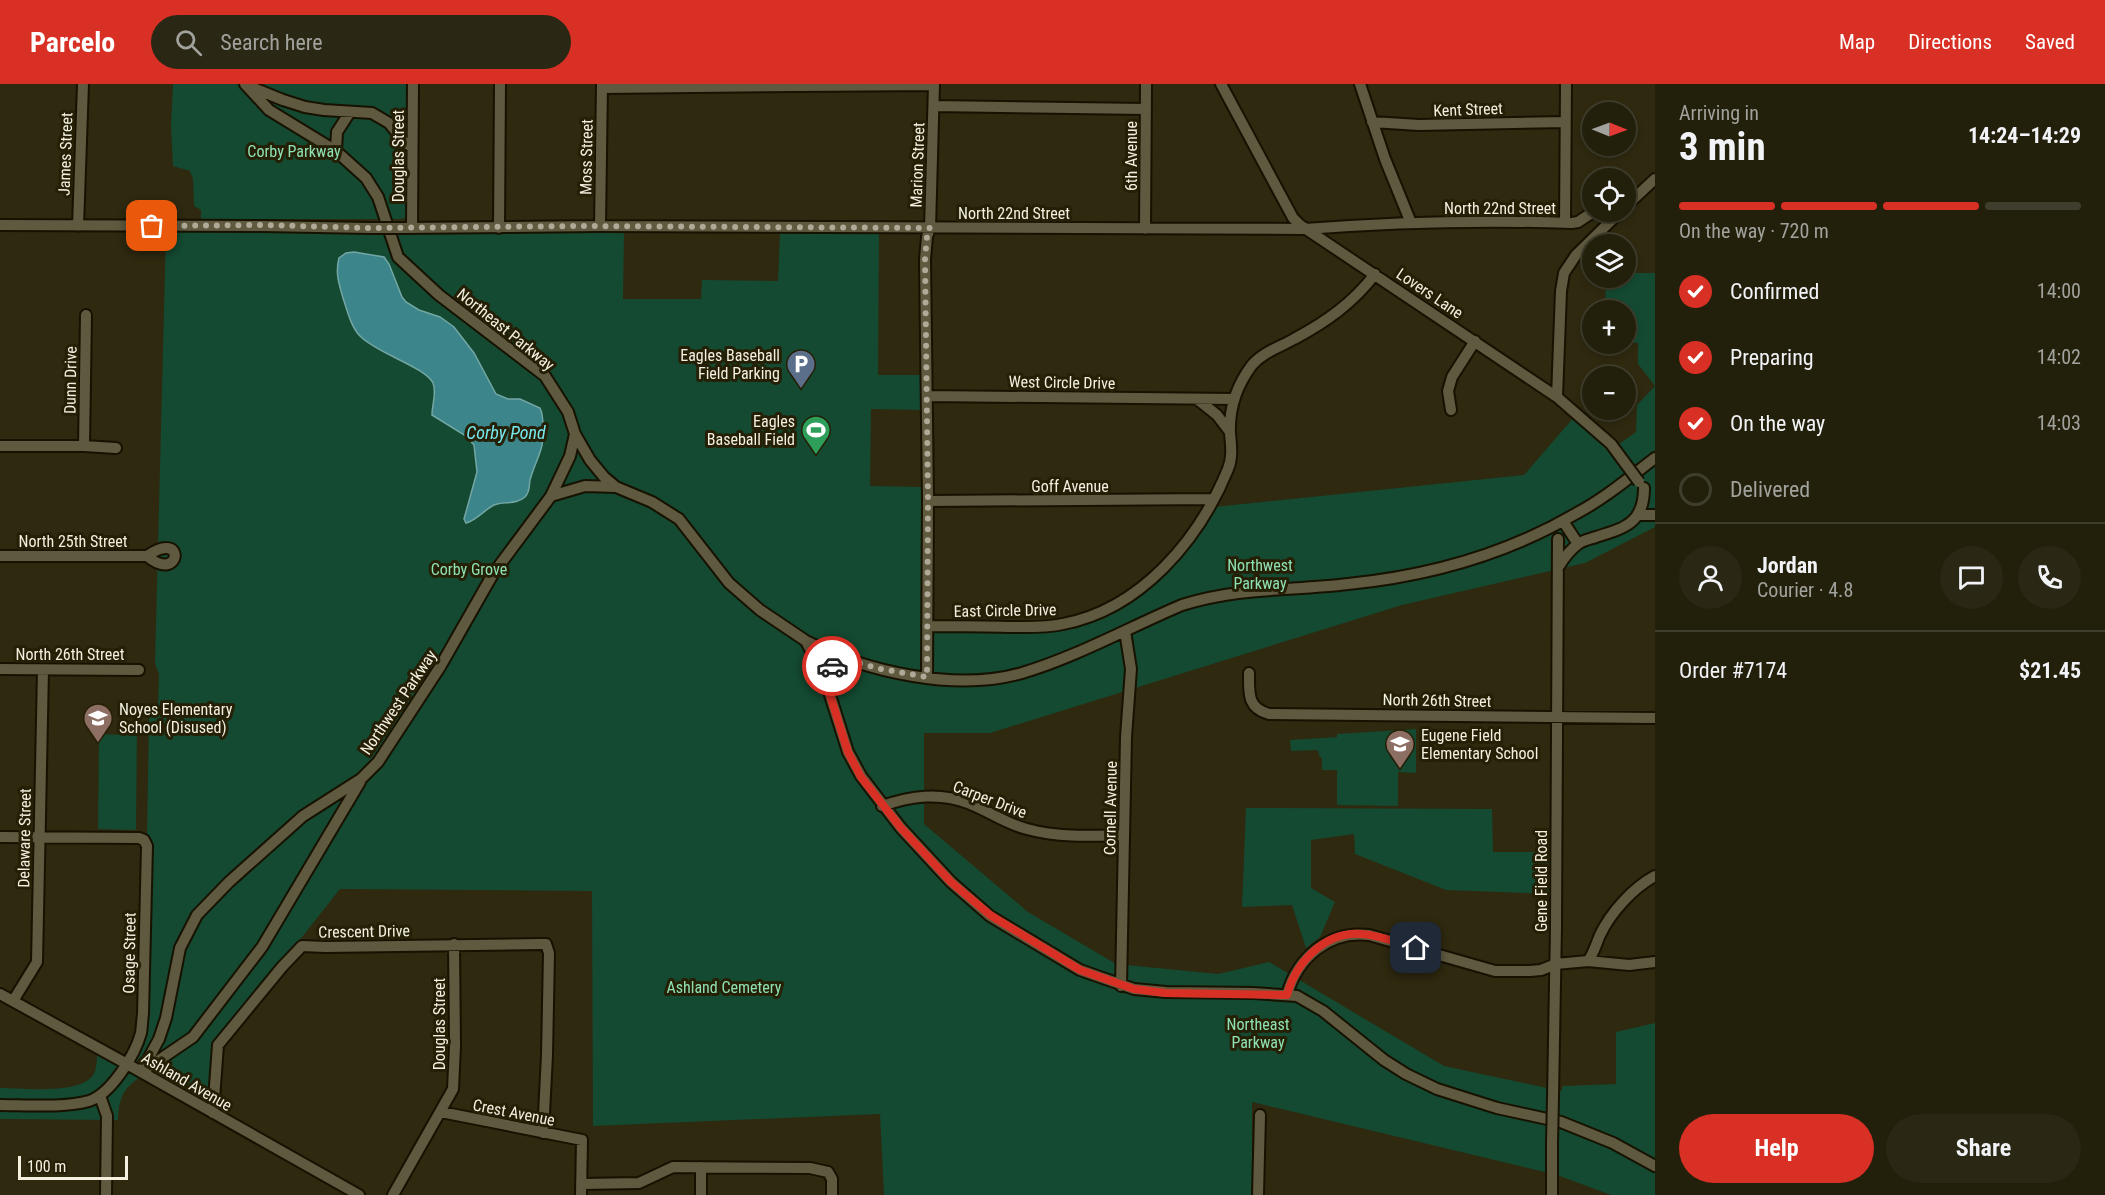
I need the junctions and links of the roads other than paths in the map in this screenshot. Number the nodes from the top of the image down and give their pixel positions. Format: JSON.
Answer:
{"nodes":[{"id":1,"x":83,"y":84,"type":"edge"},
{"id":2,"x":413,"y":84,"type":"edge"},
{"id":3,"x":500,"y":84,"type":"edge"},
{"id":4,"x":1146,"y":84,"type":"edge"},
{"id":5,"x":1221,"y":84,"type":"edge"},
{"id":6,"x":1360,"y":84,"type":"edge"},
{"id":7,"x":1566,"y":84,"type":"edge"},
{"id":8,"x":246,"y":85,"type":"edge"},
{"id":9,"x":797,"y":85,"type":"edge"},
{"id":10,"x":934,"y":85,"type":"edge"},
{"id":11,"x":602,"y":86,"type":"edge"},
{"id":12,"x":934,"y":106,"type":"junction"},
{"id":13,"x":1146,"y":109,"type":"junction"},
{"id":14,"x":350,"y":112,"type":"junction"},
{"id":15,"x":1372,"y":122,"type":"junction"},
{"id":16,"x":1565,"y":122,"type":"junction"},
{"id":17,"x":412,"y":147,"type":"junction"},
{"id":18,"x":336,"y":152,"type":"junction"},
{"id":19,"x":1655,"y":179,"type":"edge"},
{"id":20,"x":1636,"y":195,"type":"edge"},
{"id":21,"x":1582,"y":219,"type":"edge"},
{"id":22,"x":1610,"y":222,"type":"edge"},
{"id":23,"x":1411,"y":223,"type":"junction"},
{"id":24,"x":1565,"y":223,"type":"junction"},
{"id":25,"x":0,"y":225,"type":"edge"},
{"id":26,"x":78,"y":226,"type":"junction"},
{"id":27,"x":600,"y":226,"type":"junction"},
{"id":28,"x":407,"y":227,"type":"junction"},
{"id":29,"x":500,"y":228,"type":"junction"},
{"id":30,"x":930,"y":228,"type":"junction"},
{"id":31,"x":1145,"y":229,"type":"junction"},
{"id":32,"x":1305,"y":229,"type":"junction"},
{"id":33,"x":1375,"y":274,"type":"junction"},
{"id":34,"x":86,"y":315,"type":"dead end"},
{"id":35,"x":1475,"y":341,"type":"junction"},
{"id":36,"x":927,"y":396,"type":"junction"},
{"id":37,"x":1557,"y":397,"type":"junction"},
{"id":38,"x":1197,"y":399,"type":"junction"},
{"id":39,"x":1234,"y":399,"type":"junction"},
{"id":40,"x":1452,"y":410,"type":"dead end"},
{"id":41,"x":1230,"y":432,"type":"junction"},
{"id":42,"x":575,"y":434,"type":"junction"},
{"id":43,"x":0,"y":446,"type":"edge"},
{"id":44,"x":84,"y":446,"type":"junction"},
{"id":45,"x":116,"y":448,"type":"dead end"},
{"id":46,"x":1655,"y":458,"type":"edge"},
{"id":47,"x":1642,"y":485,"type":"junction"},
{"id":48,"x":616,"y":487,"type":"junction"},
{"id":49,"x":551,"y":496,"type":"junction"},
{"id":50,"x":1212,"y":499,"type":"junction"},
{"id":51,"x":928,"y":501,"type":"junction"},
{"id":52,"x":1655,"y":502,"type":"edge"},
{"id":53,"x":1655,"y":514,"type":"edge"},
{"id":54,"x":1639,"y":515,"type":"junction"},
{"id":55,"x":1563,"y":521,"type":"junction"},
{"id":56,"x":1552,"y":527,"type":"junction"},
{"id":57,"x":1558,"y":539,"type":"junction"},
{"id":58,"x":1575,"y":547,"type":"junction"},
{"id":59,"x":0,"y":556,"type":"edge"},
{"id":60,"x":147,"y":556,"type":"dead end"},
{"id":61,"x":1559,"y":566,"type":"junction"},
{"id":62,"x":927,"y":626,"type":"junction"},
{"id":63,"x":1125,"y":631,"type":"junction"},
{"id":64,"x":806,"y":641,"type":"junction"},
{"id":65,"x":840,"y":657,"type":"junction"},
{"id":66,"x":0,"y":669,"type":"edge"},
{"id":67,"x":43,"y":670,"type":"junction"},
{"id":68,"x":139,"y":670,"type":"dead end"},
{"id":69,"x":1249,"y":673,"type":"dead end"},
{"id":70,"x":927,"y":677,"type":"junction"},
{"id":71,"x":825,"y":679,"type":"junction"},
{"id":72,"x":1558,"y":717,"type":"junction"},
{"id":73,"x":1655,"y":718,"type":"edge"},
{"id":74,"x":361,"y":779,"type":"junction"},
{"id":75,"x":882,"y":806,"type":"junction"},
{"id":76,"x":1125,"y":835,"type":"junction"},
{"id":77,"x":0,"y":837,"type":"edge"},
{"id":78,"x":39,"y":837,"type":"junction"},
{"id":79,"x":1655,"y":876,"type":"edge"},
{"id":80,"x":454,"y":944,"type":"junction"},
{"id":81,"x":1588,"y":960,"type":"junction"},
{"id":82,"x":1655,"y":962,"type":"edge"},
{"id":83,"x":1556,"y":964,"type":"junction"},
{"id":84,"x":1121,"y":986,"type":"junction"},
{"id":85,"x":0,"y":994,"type":"edge"},
{"id":86,"x":1287,"y":995,"type":"junction"},
{"id":87,"x":13,"y":1001,"type":"junction"},
{"id":88,"x":127,"y":1064,"type":"junction"},
{"id":89,"x":141,"y":1072,"type":"junction"},
{"id":90,"x":100,"y":1096,"type":"junction"},
{"id":91,"x":0,"y":1105,"type":"edge"},
{"id":92,"x":441,"y":1112,"type":"junction"},
{"id":93,"x":213,"y":1113,"type":"junction"},
{"id":94,"x":1260,"y":1115,"type":"dead end"},
{"id":95,"x":543,"y":1133,"type":"junction"},
{"id":96,"x":1655,"y":1166,"type":"edge"},
{"id":97,"x":701,"y":1167,"type":"junction"},
{"id":98,"x":581,"y":1189,"type":"edge"},
{"id":99,"x":106,"y":1195,"type":"edge"},
{"id":100,"x":358,"y":1195,"type":"edge"},
{"id":101,"x":393,"y":1195,"type":"edge"},
{"id":102,"x":701,"y":1195,"type":"edge"},
{"id":103,"x":832,"y":1195,"type":"edge"},
{"id":104,"x":1258,"y":1195,"type":"edge"},
{"id":105,"x":1552,"y":1195,"type":"edge"}],
"edges":[{"from":1,"to":26,"type":"street","name":"James Street"},
{"from":2,"to":17,"type":"street","name":"Douglas Street"},
{"from":3,"to":29,"type":"street"},
{"from":4,"to":13,"type":"street","name":"6th Avenue"},
{"from":5,"to":32,"type":"street","name":"Lovers Lane"},
{"from":6,"to":15,"type":"street"},
{"from":7,"to":16,"type":"street"},
{"from":8,"to":14,"type":"street"},
{"from":8,"to":18,"type":"street"},
{"from":9,"to":10,"type":"street"},
{"from":9,"to":11,"type":"street"},
{"from":10,"to":12,"type":"street","name":"Marion Street"},
{"from":11,"to":27,"type":"street","name":"Moss Street"},
{"from":12,"to":13,"type":"street"},
{"from":12,"to":30,"type":"street","name":"Marion Street"},
{"from":13,"to":31,"type":"street","name":"6th Avenue"},
{"from":14,"to":17,"type":"street"},
{"from":14,"to":18,"type":"street"},
{"from":15,"to":16,"type":"street","name":"Kent Street"},
{"from":15,"to":23,"type":"street"},
{"from":16,"to":24,"type":"street"},
{"from":17,"to":28,"type":"street","name":"Douglas Street"},
{"from":18,"to":42,"type":"street","name":"Northeast Parkway"},
{"from":19,"to":20,"type":"street"},
{"from":21,"to":24,"type":"street","name":"North 22nd Street"},
{"from":22,"to":37,"type":"street"},
{"from":23,"to":24,"type":"street","name":"North 22nd Street"},
{"from":23,"to":32,"type":"street","name":"North 22nd Street"},
{"from":25,"to":26,"type":"street","name":"North 22nd Street"},
{"from":26,"to":28,"type":"street","name":"North 22nd Street","bridge":true},
{"from":27,"to":29,"type":"street","name":"North 22nd Street"},
{"from":27,"to":30,"type":"street","name":"North 22nd Street"},
{"from":28,"to":29,"type":"street","name":"North 22nd Street"},
{"from":30,"to":31,"type":"street","name":"North 22nd Street"},
{"from":30,"to":36,"type":"street","name":"Marion Street"},
{"from":31,"to":32,"type":"street","name":"North 22nd Street"},
{"from":32,"to":33,"type":"street","name":"Lovers Lane"},
{"from":33,"to":35,"type":"street","name":"Lovers Lane"},
{"from":33,"to":39,"type":"street","name":"East Circle Drive"},
{"from":34,"to":44,"type":"street","name":"Dunn Drive"},
{"from":35,"to":37,"type":"street","name":"Lovers Lane"},
{"from":35,"to":40,"type":"street"},
{"from":36,"to":38,"type":"street","name":"West Circle Drive"},
{"from":36,"to":51,"type":"street","name":"Marion Street"},
{"from":37,"to":47,"type":"street","name":"Lovers Lane","bridge":true},
{"from":38,"to":39,"type":"street","name":"West Circle Drive"},
{"from":38,"to":41,"type":"street"},
{"from":39,"to":41,"type":"street","name":"East Circle Drive"},
{"from":41,"to":50,"type":"street","name":"East Circle Drive"},
{"from":42,"to":48,"type":"street","name":"Northeast Parkway"},
{"from":42,"to":49,"type":"street","name":"Northwest Parkway"},
{"from":43,"to":44,"type":"street"},
{"from":44,"to":45,"type":"street"},
{"from":46,"to":55,"type":"street"},
{"from":47,"to":52,"type":"street","name":"Lovers Lane"},
{"from":47,"to":54,"type":"street"},
{"from":48,"to":49,"type":"street"},
{"from":48,"to":64,"type":"street","name":"Northeast Parkway"},
{"from":49,"to":74,"type":"street","name":"Northwest Parkway"},
{"from":50,"to":51,"type":"street","name":"Goff Avenue"},
{"from":50,"to":62,"type":"street","name":"East Circle Drive"},
{"from":51,"to":62,"type":"street","name":"Marion Street"},
{"from":53,"to":54,"type":"street"},
{"from":54,"to":58,"type":"street"},
{"from":55,"to":56,"type":"street"},
{"from":55,"to":58,"type":"street"},
{"from":56,"to":57,"type":"street"},
{"from":56,"to":63,"type":"street"},
{"from":57,"to":58,"type":"street"},
{"from":57,"to":61,"type":"street","name":"Gene Field Road"},
{"from":58,"to":61,"type":"street"},
{"from":59,"to":60,"type":"street","name":"North 25th Street"},
{"from":61,"to":72,"type":"street","name":"Gene Field Road"},
{"from":62,"to":70,"type":"street","name":"Marion Street"},
{"from":63,"to":70,"type":"street"},
{"from":63,"to":76,"type":"street","name":"Cornell Avenue"},
{"from":64,"to":65,"type":"street"},
{"from":64,"to":71,"type":"street","name":"Northeast Parkway"},
{"from":65,"to":70,"type":"street"},
{"from":65,"to":71,"type":"street"},
{"from":66,"to":67,"type":"street","name":"North 26th Street"},
{"from":67,"to":68,"type":"street","name":"North 26th Street"},
{"from":67,"to":78,"type":"street","name":"Delaware Street"},
{"from":69,"to":72,"type":"street","name":"North 26th Street"},
{"from":71,"to":75,"type":"street","name":"Northeast Parkway"},
{"from":72,"to":73,"type":"street","name":"North 26th Street"},
{"from":72,"to":83,"type":"street","name":"Gene Field Road"},
{"from":74,"to":89,"type":"street"},
{"from":74,"to":89,"type":"street","name":"Northwest Parkway"},
{"from":75,"to":76,"type":"street","name":"Carper Drive"},
{"from":75,"to":84,"type":"street","name":"Northeast Parkway"},
{"from":76,"to":84,"type":"street","name":"Cornell Avenue"},
{"from":77,"to":78,"type":"street"},
{"from":78,"to":87,"type":"street","name":"Delaware Street"},
{"from":78,"to":88,"type":"street","name":"Osage Street"},
{"from":79,"to":81,"type":"street"},
{"from":80,"to":92,"type":"street","name":"Douglas Street"},
{"from":80,"to":93,"type":"street","name":"Crescent Drive"},
{"from":80,"to":95,"type":"street","name":"Crescent Drive"},
{"from":81,"to":82,"type":"street"},
{"from":81,"to":83,"type":"street"},
{"from":83,"to":86,"type":"street"},
{"from":83,"to":105,"type":"street","name":"Gene Field Road","bridge":true},
{"from":84,"to":86,"type":"street","name":"Northeast Parkway"},
{"from":85,"to":87,"type":"street","name":"Ashland Avenue"},
{"from":86,"to":96,"type":"street","name":"Northeast Parkway"},
{"from":87,"to":88,"type":"street","name":"Ashland Avenue"},
{"from":88,"to":89,"type":"street","name":"Ashland Avenue"},
{"from":88,"to":90,"type":"street","name":"Osage Street"},
{"from":89,"to":93,"type":"street","name":"Ashland Avenue"},
{"from":90,"to":91,"type":"street"},
{"from":90,"to":99,"type":"street"},
{"from":92,"to":95,"type":"street","name":"Crest Avenue"},
{"from":92,"to":101,"type":"street","name":"Douglas Street"},
{"from":93,"to":100,"type":"street","name":"Ashland Avenue"},
{"from":94,"to":104,"type":"street"},
{"from":95,"to":98,"type":"street","name":"Crest Avenue"},
{"from":97,"to":98,"type":"street"},
{"from":97,"to":102,"type":"street"},
{"from":97,"to":103,"type":"street"}]}
